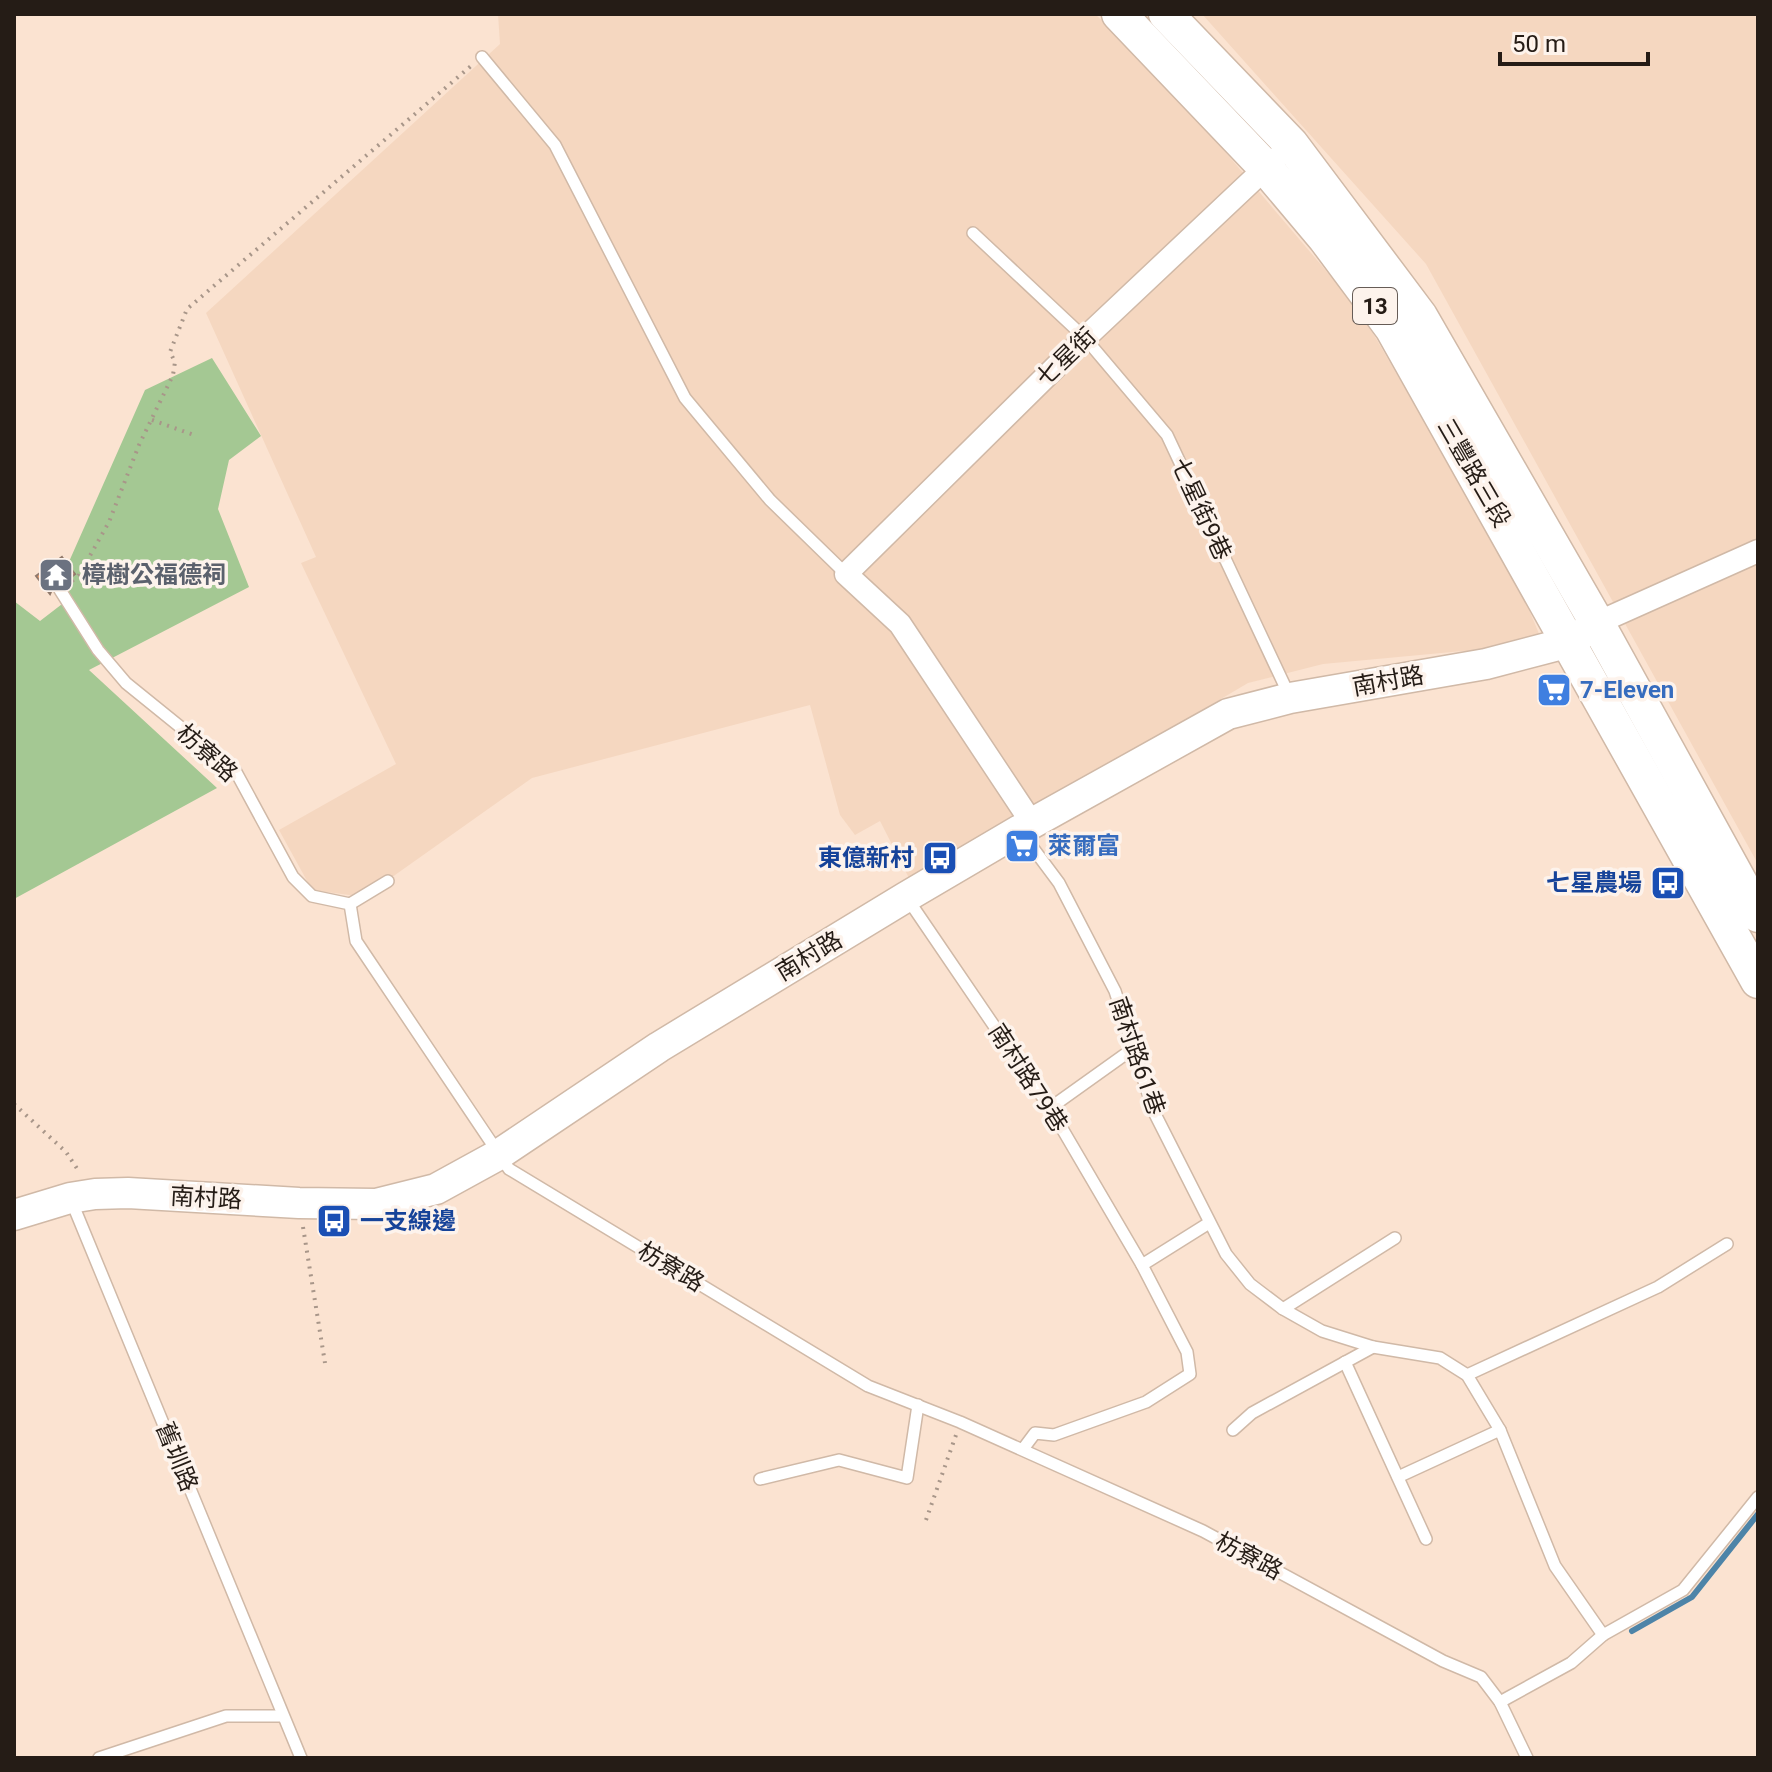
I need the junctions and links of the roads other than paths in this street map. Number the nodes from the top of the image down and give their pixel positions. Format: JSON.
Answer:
{"nodes":[{"id":1,"x":1119,"y":14,"type":"edge"},
{"id":2,"x":1166,"y":14,"type":"edge"},
{"id":3,"x":482,"y":57,"type":"road end"},
{"id":4,"x":1291,"y":144,"type":"junction"},
{"id":5,"x":1266,"y":168,"type":"junction"},
{"id":6,"x":973,"y":233,"type":"dead end"},
{"id":7,"x":1085,"y":338,"type":"junction"},
{"id":8,"x":1758,"y":551,"type":"edge"},
{"id":9,"x":846,"y":574,"type":"junction"},
{"id":10,"x":60,"y":590,"type":"road end"},
{"id":11,"x":1584,"y":633,"type":"junction"},
{"id":12,"x":1290,"y":698,"type":"junction"},
{"id":13,"x":1026,"y":826,"type":"junction"},
{"id":14,"x":388,"y":881,"type":"dead end"},
{"id":15,"x":906,"y":897,"type":"junction"},
{"id":16,"x":350,"y":904,"type":"junction"},
{"id":17,"x":1758,"y":915,"type":"edge"},
{"id":18,"x":1758,"y":981,"type":"edge"},
{"id":19,"x":1134,"y":1048,"type":"junction"},
{"id":20,"x":1050,"y":1108,"type":"junction"},
{"id":21,"x":498,"y":1155,"type":"junction"},
{"id":22,"x":83,"y":1196,"type":"junction"},
{"id":23,"x":14,"y":1215,"type":"edge"},
{"id":24,"x":1209,"y":1223,"type":"junction"},
{"id":25,"x":1395,"y":1238,"type":"dead end"},
{"id":26,"x":1727,"y":1244,"type":"dead end"},
{"id":27,"x":1142,"y":1265,"type":"junction"},
{"id":28,"x":1283,"y":1309,"type":"junction"},
{"id":29,"x":1373,"y":1347,"type":"junction"},
{"id":30,"x":1345,"y":1362,"type":"junction"},
{"id":31,"x":1467,"y":1375,"type":"junction"},
{"id":32,"x":918,"y":1405,"type":"junction"},
{"id":33,"x":1233,"y":1430,"type":"dead end"},
{"id":34,"x":1500,"y":1430,"type":"junction"},
{"id":35,"x":1023,"y":1449,"type":"junction"},
{"id":36,"x":1398,"y":1477,"type":"junction"},
{"id":37,"x":760,"y":1479,"type":"dead end"},
{"id":38,"x":1758,"y":1497,"type":"edge"},
{"id":39,"x":1426,"y":1539,"type":"dead end"},
{"id":40,"x":1603,"y":1635,"type":"junction"},
{"id":41,"x":1500,"y":1702,"type":"junction"},
{"id":42,"x":282,"y":1716,"type":"junction"},
{"id":43,"x":99,"y":1758,"type":"edge"},
{"id":44,"x":301,"y":1758,"type":"edge"},
{"id":45,"x":1527,"y":1758,"type":"edge"}],
"edges":[{"from":1,"to":5,"type":"main road","name":"三豐路三段","number":"13"},
{"from":2,"to":4,"type":"main road","name":"三豐路三段","number":"13"},
{"from":3,"to":9,"type":"lane"},
{"from":4,"to":5,"type":"street","name":"七星街"},
{"from":4,"to":11,"type":"main road","name":"三豐路三段","number":"13"},
{"from":5,"to":7,"type":"street","name":"七星街"},
{"from":5,"to":11,"type":"main road","name":"三豐路三段","number":"13"},
{"from":6,"to":7,"type":"lane","name":"七星街9巷"},
{"from":7,"to":9,"type":"street","name":"七星街"},
{"from":7,"to":12,"type":"lane","name":"七星街9巷"},
{"from":8,"to":11,"type":"street"},
{"from":9,"to":13,"type":"street"},
{"from":10,"to":16,"type":"lane","name":"枋寮路"},
{"from":11,"to":12,"type":"street","name":"南村路"},
{"from":11,"to":17,"type":"main road","name":"三豐路三段","number":"13"},
{"from":11,"to":18,"type":"main road","name":"三豐路三段","number":"13"},
{"from":12,"to":13,"type":"street","name":"南村路"},
{"from":13,"to":15,"type":"street","name":"南村路"},
{"from":13,"to":19,"type":"lane","name":"南村路61巷"},
{"from":14,"to":16,"type":"lane"},
{"from":15,"to":20,"type":"lane","name":"南村路79巷"},
{"from":15,"to":21,"type":"street","name":"南村路"},
{"from":16,"to":21,"type":"lane","name":"枋寮路"},
{"from":19,"to":20,"type":"lane"},
{"from":19,"to":24,"type":"lane","name":"南村路61巷"},
{"from":20,"to":27,"type":"lane","name":"南村路79巷"},
{"from":21,"to":22,"type":"street","name":"南村路"},
{"from":21,"to":32,"type":"lane","name":"枋寮路"},
{"from":22,"to":23,"type":"street","name":"南村路"},
{"from":22,"to":42,"type":"lane","name":"舊圳路"},
{"from":24,"to":27,"type":"lane"},
{"from":24,"to":28,"type":"lane","name":"南村路61巷"},
{"from":25,"to":28,"type":"lane"},
{"from":26,"to":31,"type":"lane"},
{"from":27,"to":35,"type":"lane","name":"南村路79巷"},
{"from":28,"to":29,"type":"lane"},
{"from":29,"to":30,"type":"lane"},
{"from":29,"to":31,"type":"lane"},
{"from":30,"to":33,"type":"lane"},
{"from":30,"to":36,"type":"lane"},
{"from":31,"to":34,"type":"lane"},
{"from":32,"to":35,"type":"lane","name":"枋寮路"},
{"from":32,"to":37,"type":"lane"},
{"from":34,"to":36,"type":"lane"},
{"from":34,"to":40,"type":"lane"},
{"from":35,"to":41,"type":"lane","name":"枋寮路"},
{"from":36,"to":39,"type":"lane"},
{"from":38,"to":40,"type":"lane"},
{"from":40,"to":41,"type":"lane"},
{"from":41,"to":45,"type":"lane"},
{"from":42,"to":43,"type":"lane"},
{"from":42,"to":44,"type":"lane","name":"舊圳路"}]}
